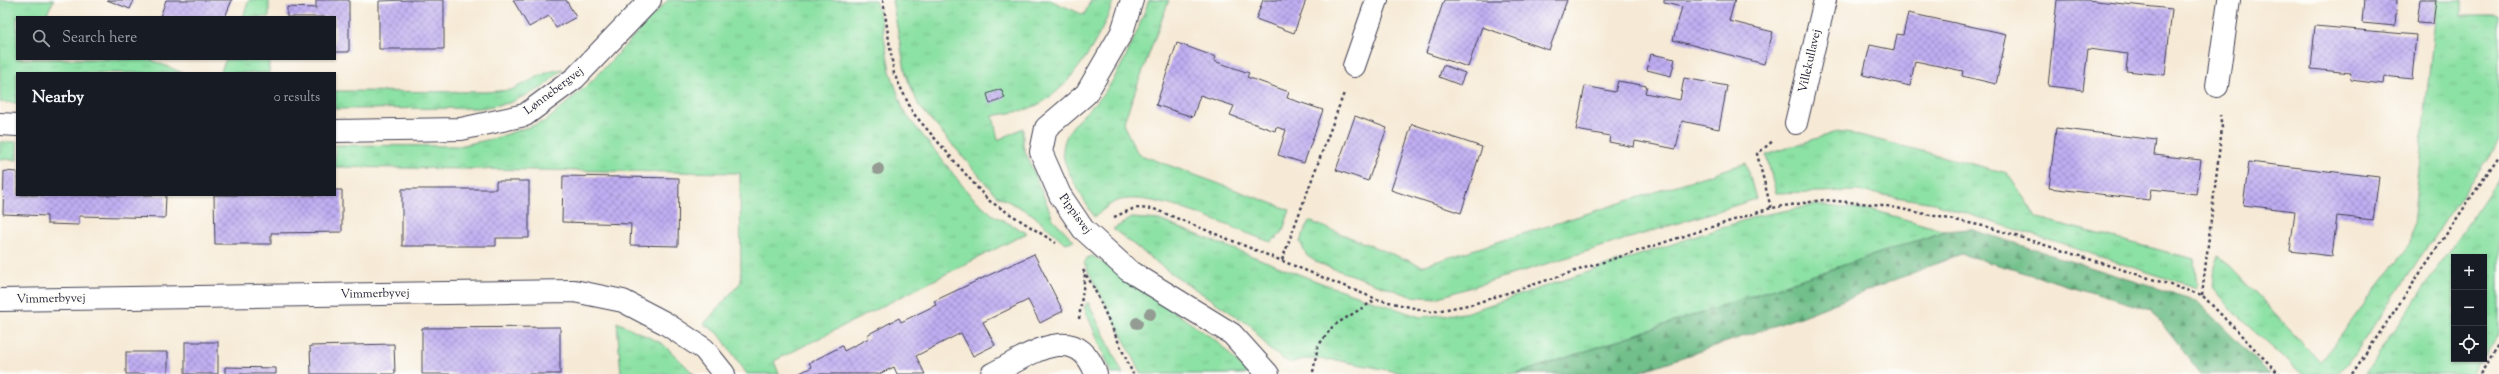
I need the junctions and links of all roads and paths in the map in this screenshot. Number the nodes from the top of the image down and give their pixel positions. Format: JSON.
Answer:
{"nodes":[{"id":1,"x":650,"y":0,"type":"edge"},
{"id":2,"x":883,"y":0,"type":"edge"},
{"id":3,"x":1132,"y":0,"type":"edge"},
{"id":4,"x":1377,"y":0,"type":"edge"},
{"id":5,"x":1825,"y":0,"type":"edge"},
{"id":6,"x":2229,"y":0,"type":"edge"},
{"id":7,"x":1354,"y":66,"type":"joint"},
{"id":8,"x":2217,"y":86,"type":"joint"},
{"id":9,"x":1796,"y":123,"type":"joint"},
{"id":10,"x":336,"y":131,"type":"edge"},
{"id":11,"x":2499,"y":156,"type":"edge"},
{"id":12,"x":1771,"y":208,"type":"junction"},
{"id":13,"x":1091,"y":236,"type":"junction"},
{"id":14,"x":1282,"y":260,"type":"junction"},
{"id":15,"x":1081,"y":268,"type":"dead end"},
{"id":16,"x":1085,"y":274,"type":"junction"},
{"id":17,"x":2202,"y":295,"type":"junction"},
{"id":18,"x":1376,"y":299,"type":"junction"},
{"id":19,"x":0,"y":300,"type":"edge"},
{"id":20,"x":1073,"y":345,"type":"junction"},
{"id":21,"x":2499,"y":346,"type":"edge"},
{"id":22,"x":1313,"y":372,"type":"dead end"},
{"id":23,"x":724,"y":374,"type":"edge"},
{"id":24,"x":992,"y":374,"type":"edge"},
{"id":25,"x":1096,"y":374,"type":"edge"},
{"id":26,"x":1133,"y":374,"type":"edge"},
{"id":27,"x":1268,"y":374,"type":"edge"},
{"id":28,"x":2279,"y":374,"type":"edge"},
{"id":29,"x":2352,"y":374,"type":"edge"},
{"id":30,"x":2480,"y":374,"type":"edge"}],
"edges":[{"from":1,"to":10,"type":"street","name":"Lønnebergvej"},
{"from":2,"to":13,"type":"path"},
{"from":3,"to":13,"type":"street","name":"Pippisvej"},
{"from":4,"to":7,"type":"street"},
{"from":5,"to":9,"type":"street","name":"Villekullavej"},
{"from":6,"to":8,"type":"street"},
{"from":7,"to":14,"type":"path"},
{"from":8,"to":17,"type":"path"},
{"from":9,"to":12,"type":"path"},
{"from":11,"to":29,"type":"path"},
{"from":12,"to":17,"type":"path"},
{"from":12,"to":18,"type":"path"},
{"from":13,"to":14,"type":"path"},
{"from":13,"to":27,"type":"street","name":"Pippisvej"},
{"from":14,"to":18,"type":"path"},
{"from":15,"to":16,"type":"path"},
{"from":16,"to":20,"type":"path"},
{"from":16,"to":26,"type":"path"},
{"from":17,"to":28,"type":"path"},
{"from":18,"to":22,"type":"path"},
{"from":19,"to":23,"type":"street","name":"Vimmerbyvej"},
{"from":20,"to":24,"type":"street"},
{"from":20,"to":25,"type":"street"},
{"from":21,"to":30,"type":"path"}]}
